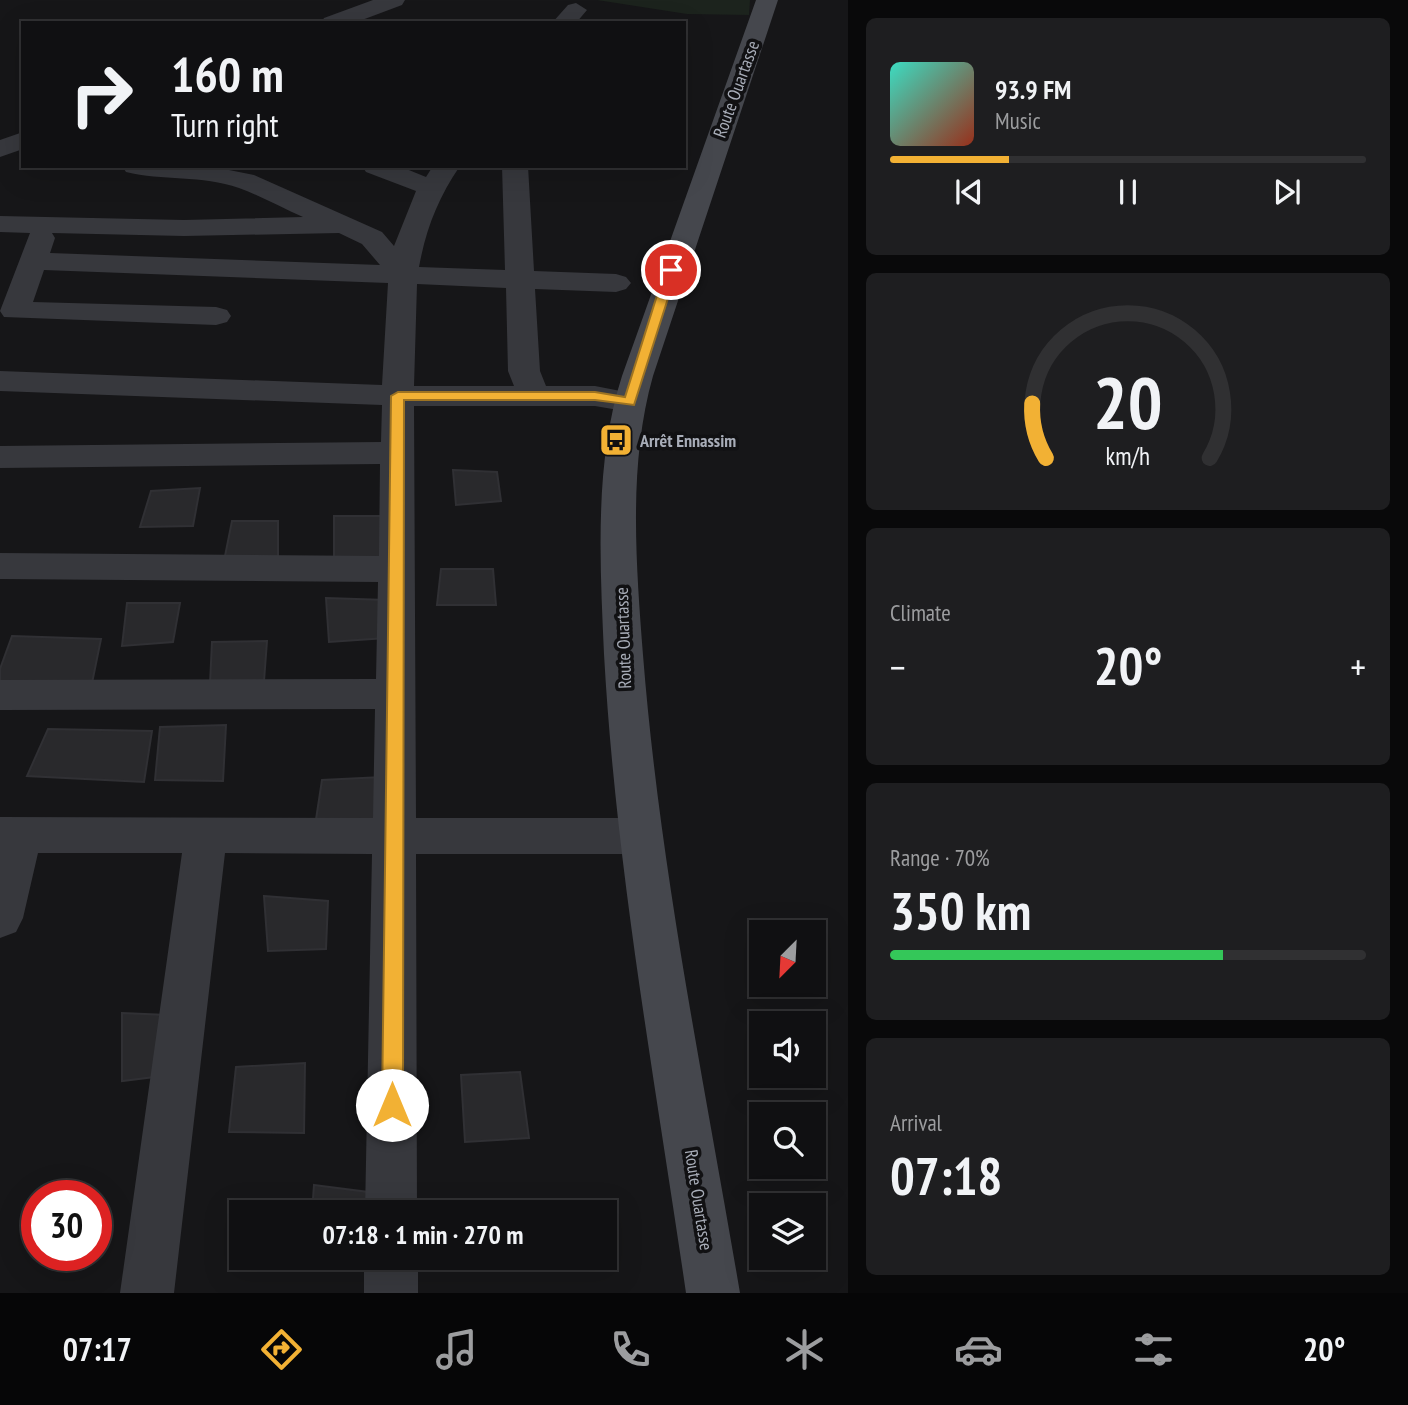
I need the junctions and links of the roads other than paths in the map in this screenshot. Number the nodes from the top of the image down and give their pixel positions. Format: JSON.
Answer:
{"nodes":[{"id":1,"x":394,"y":0,"type":"edge"},
{"id":2,"x":767,"y":0,"type":"edge"},
{"id":3,"x":337,"y":21,"type":"edge"},
{"id":4,"x":21,"y":142,"type":"edge"},
{"id":5,"x":0,"y":149,"type":"edge"},
{"id":6,"x":0,"y":155,"type":"edge"},
{"id":7,"x":21,"y":157,"type":"edge"},
{"id":8,"x":161,"y":168,"type":"edge"},
{"id":9,"x":387,"y":168,"type":"edge"},
{"id":10,"x":515,"y":168,"type":"edge"},
{"id":11,"x":439,"y":177,"type":"edge"},
{"id":12,"x":0,"y":223,"type":"edge"},
{"id":13,"x":45,"y":225,"type":"junction"},
{"id":14,"x":344,"y":225,"type":"junction"},
{"id":15,"x":244,"y":227,"type":"junction"},
{"id":16,"x":32,"y":261,"type":"junction"},
{"id":17,"x":403,"y":275,"type":"junction"},
{"id":18,"x":235,"y":279,"type":"junction"},
{"id":19,"x":522,"y":279,"type":"junction"},
{"id":20,"x":616,"y":283,"type":"dead end"},
{"id":21,"x":216,"y":316,"type":"dead end"},
{"id":22,"x":0,"y":381,"type":"edge"},
{"id":23,"x":398,"y":396,"type":"junction"},
{"id":24,"x":534,"y":396,"type":"junction"},
{"id":25,"x":630,"y":402,"type":"junction"},
{"id":26,"x":398,"y":453,"type":"junction"},
{"id":27,"x":0,"y":457,"type":"edge"},
{"id":28,"x":0,"y":566,"type":"edge"},
{"id":29,"x":396,"y":569,"type":"junction"},
{"id":30,"x":396,"y":694,"type":"junction"},
{"id":31,"x":0,"y":695,"type":"edge"},
{"id":32,"x":206,"y":834,"type":"junction"},
{"id":33,"x":395,"y":834,"type":"junction"},
{"id":34,"x":10,"y":835,"type":"edge"},
{"id":35,"x":641,"y":836,"type":"junction"},
{"id":36,"x":0,"y":918,"type":"edge"},
{"id":37,"x":391,"y":1200,"type":"edge"},
{"id":38,"x":391,"y":1270,"type":"edge"},
{"id":39,"x":147,"y":1293,"type":"edge"},
{"id":40,"x":391,"y":1293,"type":"edge"},
{"id":41,"x":713,"y":1293,"type":"edge"}],
"edges":[{"from":1,"to":3,"type":"street"},
{"from":2,"to":25,"type":"street","name":"Route Ouartasse"},
{"from":4,"to":5,"type":"street"},
{"from":6,"to":7,"type":"street"},
{"from":8,"to":14,"type":"street"},
{"from":9,"to":11,"type":"street"},
{"from":10,"to":19,"type":"street"},
{"from":11,"to":17,"type":"street"},
{"from":12,"to":13,"type":"street"},
{"from":13,"to":15,"type":"street"},
{"from":13,"to":16,"type":"street"},
{"from":14,"to":15,"type":"street"},
{"from":14,"to":17,"type":"street"},
{"from":15,"to":18,"type":"street"},
{"from":16,"to":18,"type":"street"},
{"from":16,"to":21,"type":"street"},
{"from":17,"to":18,"type":"street"},
{"from":17,"to":19,"type":"street"},
{"from":17,"to":23,"type":"street"},
{"from":19,"to":20,"type":"street"},
{"from":19,"to":24,"type":"street"},
{"from":22,"to":23,"type":"street"},
{"from":23,"to":24,"type":"street"},
{"from":23,"to":26,"type":"street"},
{"from":24,"to":25,"type":"street"},
{"from":25,"to":35,"type":"street","name":"Route Ouartasse"},
{"from":26,"to":27,"type":"street"},
{"from":26,"to":29,"type":"street"},
{"from":28,"to":29,"type":"street"},
{"from":29,"to":30,"type":"street"},
{"from":30,"to":31,"type":"street"},
{"from":30,"to":33,"type":"street"},
{"from":32,"to":33,"type":"street"},
{"from":32,"to":34,"type":"street"},
{"from":32,"to":39,"type":"street"},
{"from":33,"to":35,"type":"street"},
{"from":33,"to":37,"type":"street"},
{"from":34,"to":36,"type":"street"},
{"from":35,"to":41,"type":"street","name":"Route Ouartasse"},
{"from":38,"to":40,"type":"street"}]}
